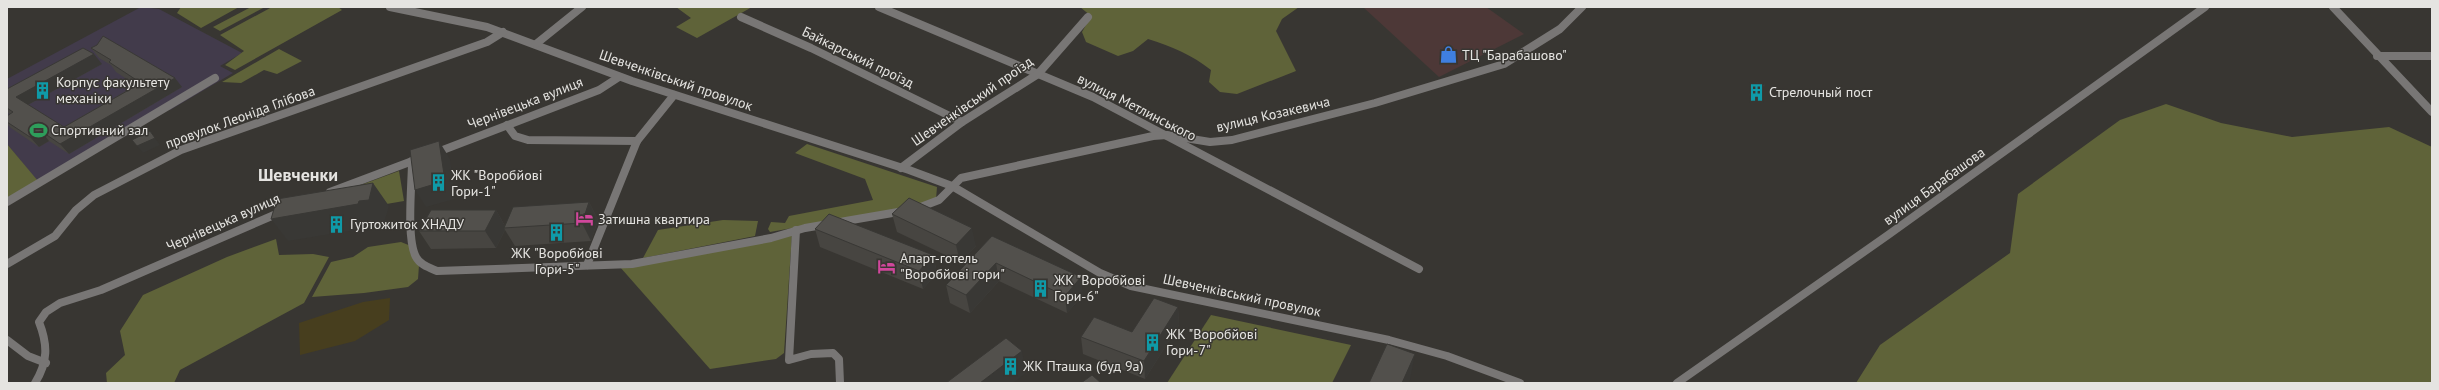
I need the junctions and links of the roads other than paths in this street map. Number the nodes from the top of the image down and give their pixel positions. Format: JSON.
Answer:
{"nodes":[{"id":1,"x":390,"y":7,"type":"edge"},
{"id":2,"x":582,"y":7,"type":"edge"},
{"id":3,"x":879,"y":7,"type":"edge"},
{"id":4,"x":1582,"y":7,"type":"edge"},
{"id":5,"x":2205,"y":7,"type":"edge"},
{"id":6,"x":2333,"y":7,"type":"edge"},
{"id":7,"x":741,"y":17,"type":"dead end"},
{"id":8,"x":1088,"y":17,"type":"dead end"},
{"id":9,"x":503,"y":32,"type":"junction"},
{"id":10,"x":536,"y":44,"type":"junction"},
{"id":11,"x":2377,"y":56,"type":"junction"},
{"id":12,"x":2432,"y":56,"type":"edge"},
{"id":13,"x":1038,"y":74,"type":"junction"},
{"id":14,"x":619,"y":77,"type":"junction"},
{"id":15,"x":215,"y":78,"type":"dead end"},
{"id":16,"x":674,"y":95,"type":"junction"},
{"id":17,"x":2432,"y":112,"type":"edge"},
{"id":18,"x":962,"y":122,"type":"junction"},
{"id":19,"x":507,"y":125,"type":"junction"},
{"id":20,"x":1167,"y":135,"type":"junction"},
{"id":21,"x":637,"y":141,"type":"junction"},
{"id":22,"x":412,"y":161,"type":"junction"},
{"id":23,"x":901,"y":168,"type":"junction"},
{"id":24,"x":952,"y":186,"type":"junction"},
{"id":25,"x":324,"y":195,"type":"edge"},
{"id":26,"x":7,"y":202,"type":"edge"},
{"id":27,"x":289,"y":208,"type":"edge"},
{"id":28,"x":801,"y":229,"type":"junction"},
{"id":29,"x":7,"y":264,"type":"edge"},
{"id":30,"x":587,"y":265,"type":"junction"},
{"id":31,"x":1419,"y":269,"type":"dead end"},
{"id":32,"x":7,"y":340,"type":"edge"},
{"id":33,"x":46,"y":364,"type":"junction"},
{"id":34,"x":35,"y":383,"type":"edge"},
{"id":35,"x":840,"y":383,"type":"edge"},
{"id":36,"x":1520,"y":383,"type":"edge"},
{"id":37,"x":1677,"y":383,"type":"edge"}],
"edges":[{"from":1,"to":9,"type":"street","name":"Шевченківський провулок"},
{"from":2,"to":10,"type":"street"},
{"from":3,"to":13,"type":"street","name":"вулиця Метлинського"},
{"from":4,"to":20,"type":"street","name":"вулиця Козакевича"},
{"from":5,"to":37,"type":"street","name":"вулиця Барабашова"},
{"from":6,"to":11,"type":"street"},
{"from":7,"to":18,"type":"street","name":"Байкарський проїзд"},
{"from":8,"to":13,"type":"street","name":"Шевченківський проїзд"},
{"from":9,"to":10,"type":"street","name":"Шевченківський провулок"},
{"from":9,"to":29,"type":"street","name":"провулок Леоніда Глібова"},
{"from":10,"to":14,"type":"street","name":"Шевченківський провулок"},
{"from":11,"to":12,"type":"street"},
{"from":11,"to":17,"type":"street"},
{"from":13,"to":18,"type":"street","name":"Шевченківський проїзд"},
{"from":13,"to":20,"type":"street","name":"вулиця Метлинського"},
{"from":14,"to":16,"type":"street","name":"Шевченківський провулок"},
{"from":14,"to":19,"type":"street","name":"Чернівецька вулиця"},
{"from":15,"to":26,"type":"street"},
{"from":16,"to":21,"type":"street"},
{"from":16,"to":23,"type":"street","name":"Шевченківський провулок"},
{"from":18,"to":23,"type":"street","name":"Шевченківський проїзд"},
{"from":19,"to":21,"type":"street"},
{"from":19,"to":22,"type":"street","name":"Чернівецька вулиця"},
{"from":20,"to":24,"type":"street","name":"вулиця Козакевича"},
{"from":20,"to":31,"type":"street","name":"вулиця Метлинського"},
{"from":21,"to":30,"type":"street"},
{"from":22,"to":25,"type":"street","name":"Чернівецька вулиця"},
{"from":22,"to":30,"type":"street"},
{"from":23,"to":24,"type":"street","name":"Шевченківський провулок"},
{"from":24,"to":28,"type":"street"},
{"from":24,"to":36,"type":"street","name":"Шевченківський провулок"},
{"from":27,"to":33,"type":"street","name":"Чернівецька вулиця"},
{"from":28,"to":30,"type":"street"},
{"from":28,"to":35,"type":"street"},
{"from":32,"to":33,"type":"street"},
{"from":33,"to":34,"type":"street"}]}
